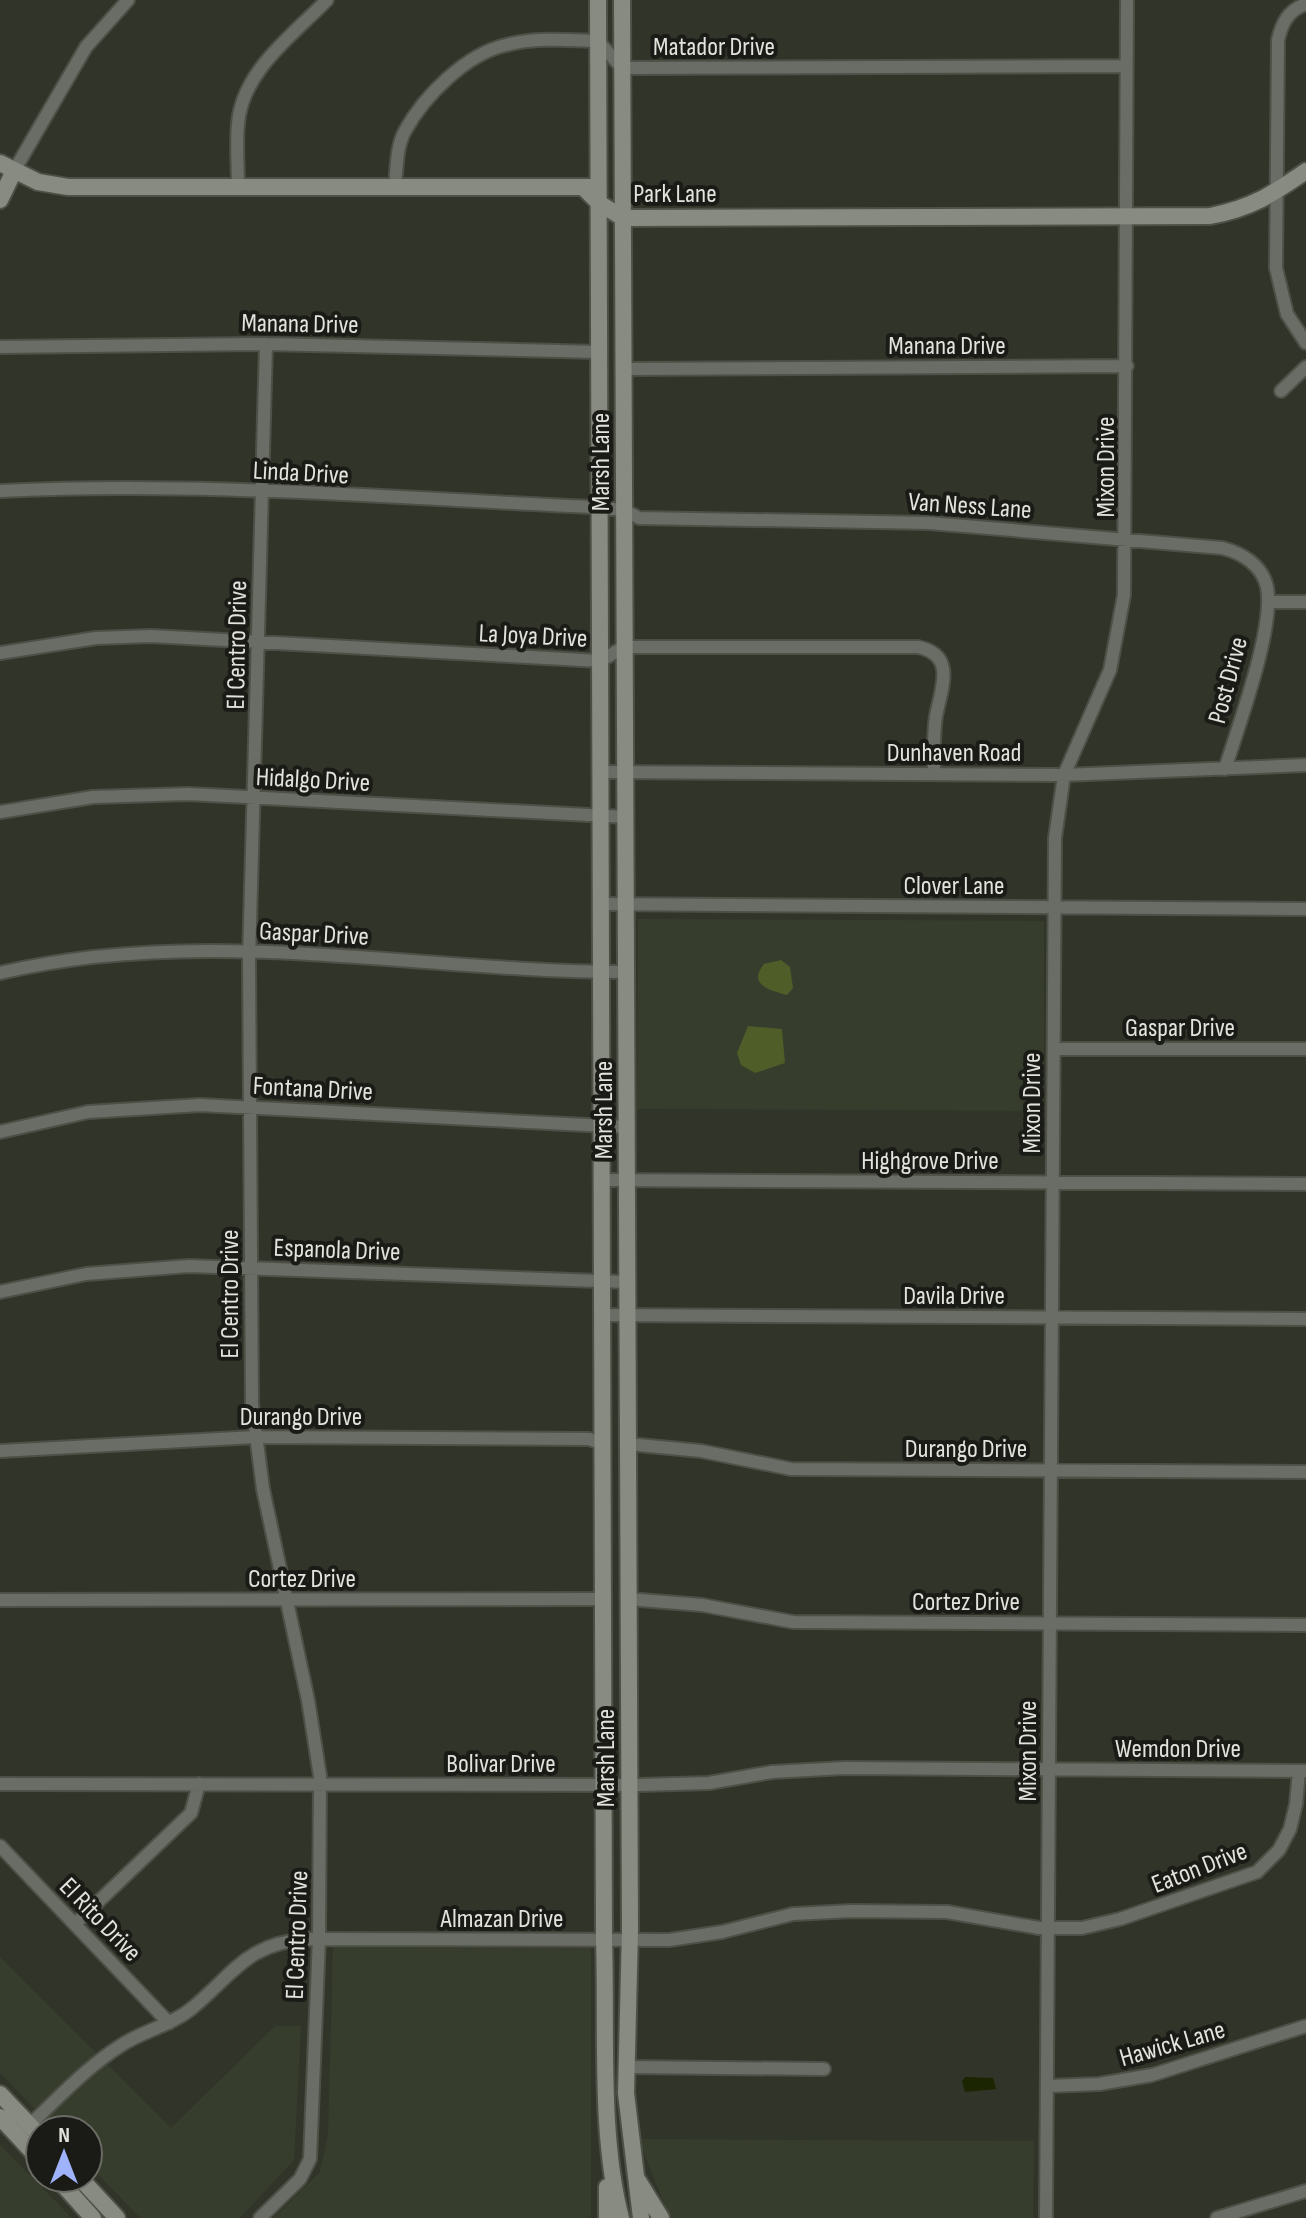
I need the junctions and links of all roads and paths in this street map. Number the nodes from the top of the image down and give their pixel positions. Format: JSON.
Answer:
{"nodes":[{"id":1,"x":128,"y":0,"type":"edge"},
{"id":2,"x":327,"y":0,"type":"edge"},
{"id":3,"x":598,"y":0,"type":"edge"},
{"id":4,"x":1127,"y":0,"type":"edge"},
{"id":5,"x":1306,"y":4,"type":"edge"},
{"id":6,"x":622,"y":8,"type":"edge"},
{"id":7,"x":598,"y":41,"type":"junction"},
{"id":8,"x":1126,"y":66,"type":"junction"},
{"id":9,"x":622,"y":68,"type":"junction"},
{"id":10,"x":598,"y":91,"type":"junction"},
{"id":11,"x":7,"y":167,"type":"edge"},
{"id":12,"x":623,"y":167,"type":"junction"},
{"id":13,"x":1306,"y":171,"type":"edge"},
{"id":14,"x":395,"y":186,"type":"junction"},
{"id":15,"x":238,"y":187,"type":"junction"},
{"id":16,"x":594,"y":193,"type":"junction"},
{"id":17,"x":1277,"y":194,"type":"junction"},
{"id":18,"x":0,"y":200,"type":"edge"},
{"id":19,"x":1127,"y":216,"type":"junction"},
{"id":20,"x":623,"y":218,"type":"junction"},
{"id":21,"x":599,"y":241,"type":"junction"},
{"id":22,"x":623,"y":326,"type":"junction"},
{"id":23,"x":1306,"y":343,"type":"edge"},
{"id":24,"x":266,"y":344,"type":"junction"},
{"id":25,"x":0,"y":347,"type":"edge"},
{"id":26,"x":599,"y":352,"type":"junction"},
{"id":27,"x":1127,"y":366,"type":"junction"},
{"id":28,"x":1306,"y":367,"type":"edge"},
{"id":29,"x":623,"y":369,"type":"junction"},
{"id":30,"x":1281,"y":391,"type":"dead end"},
{"id":31,"x":599,"y":393,"type":"junction"},
{"id":32,"x":0,"y":491,"type":"edge"},
{"id":33,"x":262,"y":492,"type":"junction"},
{"id":34,"x":600,"y":507,"type":"junction"},
{"id":35,"x":624,"y":510,"type":"junction"},
{"id":36,"x":1126,"y":539,"type":"junction"},
{"id":37,"x":1268,"y":602,"type":"junction"},
{"id":38,"x":1306,"y":602,"type":"edge"},
{"id":39,"x":257,"y":642,"type":"junction"},
{"id":40,"x":624,"y":647,"type":"junction"},
{"id":41,"x":0,"y":653,"type":"edge"},
{"id":42,"x":600,"y":661,"type":"junction"},
{"id":43,"x":1306,"y":765,"type":"edge"},
{"id":44,"x":1225,"y":769,"type":"junction"},
{"id":45,"x":601,"y":772,"type":"junction"},
{"id":46,"x":625,"y":772,"type":"junction"},
{"id":47,"x":934,"y":774,"type":"junction"},
{"id":48,"x":1064,"y":775,"type":"junction"},
{"id":49,"x":254,"y":797,"type":"junction"},
{"id":50,"x":0,"y":812,"type":"edge"},
{"id":51,"x":601,"y":817,"type":"junction"},
{"id":52,"x":626,"y":817,"type":"junction"},
{"id":53,"x":601,"y":904,"type":"junction"},
{"id":54,"x":626,"y":905,"type":"junction"},
{"id":55,"x":1054,"y":908,"type":"junction"},
{"id":56,"x":1306,"y":909,"type":"edge"},
{"id":57,"x":250,"y":952,"type":"junction"},
{"id":58,"x":601,"y":972,"type":"junction"},
{"id":59,"x":627,"y":972,"type":"junction"},
{"id":60,"x":0,"y":973,"type":"edge"},
{"id":61,"x":1054,"y":1049,"type":"junction"},
{"id":62,"x":1306,"y":1049,"type":"edge"},
{"id":63,"x":250,"y":1107,"type":"junction"},
{"id":64,"x":602,"y":1126,"type":"junction"},
{"id":65,"x":626,"y":1127,"type":"junction"},
{"id":66,"x":0,"y":1132,"type":"edge"},
{"id":67,"x":602,"y":1180,"type":"junction"},
{"id":68,"x":627,"y":1180,"type":"junction"},
{"id":69,"x":1053,"y":1183,"type":"junction"},
{"id":70,"x":1306,"y":1184,"type":"edge"},
{"id":71,"x":251,"y":1268,"type":"junction"},
{"id":72,"x":602,"y":1281,"type":"junction"},
{"id":73,"x":627,"y":1282,"type":"junction"},
{"id":74,"x":0,"y":1292,"type":"edge"},
{"id":75,"x":602,"y":1315,"type":"junction"},
{"id":76,"x":627,"y":1315,"type":"junction"},
{"id":77,"x":1052,"y":1317,"type":"junction"},
{"id":78,"x":1306,"y":1319,"type":"edge"},
{"id":79,"x":255,"y":1437,"type":"junction"},
{"id":80,"x":603,"y":1444,"type":"junction"},
{"id":81,"x":628,"y":1444,"type":"junction"},
{"id":82,"x":0,"y":1451,"type":"edge"},
{"id":83,"x":1051,"y":1471,"type":"junction"},
{"id":84,"x":1306,"y":1472,"type":"edge"},
{"id":85,"x":603,"y":1599,"type":"junction"},
{"id":86,"x":628,"y":1599,"type":"junction"},
{"id":87,"x":0,"y":1600,"type":"edge"},
{"id":88,"x":286,"y":1600,"type":"junction"},
{"id":89,"x":1050,"y":1623,"type":"junction"},
{"id":90,"x":1306,"y":1625,"type":"edge"},
{"id":91,"x":1049,"y":1769,"type":"junction"},
{"id":92,"x":1302,"y":1771,"type":"edge"},
{"id":93,"x":0,"y":1784,"type":"edge"},
{"id":94,"x":199,"y":1784,"type":"junction"},
{"id":95,"x":320,"y":1785,"type":"junction"},
{"id":96,"x":604,"y":1785,"type":"junction"},
{"id":97,"x":629,"y":1785,"type":"junction"},
{"id":98,"x":0,"y":1846,"type":"edge"},
{"id":99,"x":75,"y":1924,"type":"junction"},
{"id":100,"x":1048,"y":1928,"type":"junction"},
{"id":101,"x":319,"y":1939,"type":"junction"},
{"id":102,"x":604,"y":1940,"type":"junction"},
{"id":103,"x":630,"y":1940,"type":"junction"},
{"id":104,"x":169,"y":2023,"type":"junction"},
{"id":105,"x":1306,"y":2026,"type":"edge"},
{"id":106,"x":608,"y":2067,"type":"junction"},
{"id":107,"x":626,"y":2067,"type":"junction"},
{"id":108,"x":824,"y":2069,"type":"dead end"},
{"id":109,"x":1048,"y":2086,"type":"junction"},
{"id":110,"x":0,"y":2094,"type":"edge"},
{"id":111,"x":47,"y":2114,"type":"edge"},
{"id":112,"x":0,"y":2117,"type":"edge"},
{"id":113,"x":24,"y":2126,"type":"edge"},
{"id":114,"x":24,"y":2130,"type":"edge"},
{"id":115,"x":611,"y":2166,"type":"junction"},
{"id":116,"x":637,"y":2179,"type":"junction"},
{"id":117,"x":1306,"y":2191,"type":"edge"},
{"id":118,"x":71,"y":2194,"type":"edge"},
{"id":119,"x":95,"y":2194,"type":"edge"},
{"id":120,"x":93,"y":2218,"type":"edge"},
{"id":121,"x":117,"y":2218,"type":"edge"},
{"id":122,"x":260,"y":2218,"type":"edge"},
{"id":123,"x":607,"y":2218,"type":"edge"},
{"id":124,"x":621,"y":2218,"type":"edge"},
{"id":125,"x":641,"y":2218,"type":"edge"},
{"id":126,"x":661,"y":2218,"type":"edge"},
{"id":127,"x":1046,"y":2218,"type":"edge"},
{"id":128,"x":1217,"y":2218,"type":"edge"}],
"edges":[{"from":1,"to":11,"type":"street"},
{"from":2,"to":15,"type":"street"},
{"from":3,"to":7,"type":"main road","name":"Marsh Lane"},
{"from":4,"to":8,"type":"street","name":"Mixon Drive"},
{"from":5,"to":17,"type":"street"},
{"from":6,"to":7,"type":"main road"},
{"from":6,"to":9,"type":"main road","name":"Marsh Lane"},
{"from":7,"to":9,"type":"street","name":"Matador Drive"},
{"from":7,"to":10,"type":"main road","name":"Marsh Lane"},
{"from":7,"to":14,"type":"street"},
{"from":8,"to":9,"type":"street","name":"Matador Drive"},
{"from":8,"to":19,"type":"street","name":"Mixon Drive"},
{"from":9,"to":10,"type":"main road"},
{"from":9,"to":12,"type":"main road","name":"Marsh Lane"},
{"from":10,"to":16,"type":"main road","name":"Marsh Lane"},
{"from":11,"to":15,"type":"main road","name":"Park Lane"},
{"from":11,"to":18,"type":"main road"},
{"from":12,"to":16,"type":"main road"},
{"from":12,"to":20,"type":"main road","name":"Marsh Lane"},
{"from":13,"to":17,"type":"main road","name":"Park Lane"},
{"from":14,"to":15,"type":"main road","name":"Park Lane"},
{"from":14,"to":16,"type":"main road","name":"Park Lane"},
{"from":16,"to":20,"type":"main road","name":"Park Lane"},
{"from":16,"to":21,"type":"main road","name":"Marsh Lane"},
{"from":17,"to":19,"type":"main road","name":"Park Lane"},
{"from":17,"to":23,"type":"street"},
{"from":19,"to":20,"type":"main road","name":"Park Lane"},
{"from":19,"to":27,"type":"street","name":"Mixon Drive"},
{"from":20,"to":21,"type":"main road"},
{"from":20,"to":22,"type":"main road","name":"Marsh Lane"},
{"from":21,"to":26,"type":"main road","name":"Marsh Lane"},
{"from":22,"to":26,"type":"main road"},
{"from":22,"to":29,"type":"main road","name":"Marsh Lane"},
{"from":24,"to":25,"type":"street","name":"Manana Drive"},
{"from":24,"to":26,"type":"street","name":"Manana Drive"},
{"from":24,"to":33,"type":"street","name":"El Centro Drive"},
{"from":26,"to":29,"type":"main road"},
{"from":26,"to":31,"type":"main road","name":"Marsh Lane"},
{"from":27,"to":29,"type":"street","name":"Manana Drive"},
{"from":27,"to":36,"type":"street","name":"Mixon Drive"},
{"from":28,"to":30,"type":"street"},
{"from":29,"to":31,"type":"main road"},
{"from":29,"to":35,"type":"main road","name":"Marsh Lane"},
{"from":31,"to":34,"type":"main road","name":"Marsh Lane"},
{"from":32,"to":33,"type":"street","name":"Linda Drive"},
{"from":33,"to":34,"type":"street","name":"Linda Drive"},
{"from":33,"to":39,"type":"street","name":"El Centro Drive"},
{"from":34,"to":35,"type":"street","name":"Van Ness Lane"},
{"from":34,"to":42,"type":"main road","name":"Marsh Lane"},
{"from":35,"to":36,"type":"street","name":"Van Ness Lane"},
{"from":35,"to":40,"type":"main road","name":"Marsh Lane"},
{"from":36,"to":37,"type":"street","name":"Van Ness Lane"},
{"from":36,"to":48,"type":"street","name":"Mixon Drive"},
{"from":37,"to":38,"type":"street"},
{"from":37,"to":44,"type":"street","name":"Post Drive"},
{"from":39,"to":41,"type":"street","name":"La Joya Drive"},
{"from":39,"to":42,"type":"street","name":"La Joya Drive"},
{"from":39,"to":49,"type":"street","name":"El Centro Drive"},
{"from":40,"to":42,"type":"street","name":"La Joya Drive"},
{"from":40,"to":46,"type":"main road","name":"Marsh Lane"},
{"from":40,"to":47,"type":"street","name":"La Joya Drive"},
{"from":42,"to":45,"type":"main road","name":"Marsh Lane"},
{"from":43,"to":44,"type":"street","name":"Dunhaven Road"},
{"from":44,"to":48,"type":"street","name":"Dunhaven Road"},
{"from":45,"to":46,"type":"street","name":"Dunhaven Road"},
{"from":45,"to":51,"type":"main road","name":"Marsh Lane"},
{"from":46,"to":47,"type":"street","name":"Dunhaven Road"},
{"from":46,"to":52,"type":"main road","name":"Marsh Lane"},
{"from":47,"to":48,"type":"street","name":"Dunhaven Road"},
{"from":48,"to":55,"type":"street","name":"Mixon Drive"},
{"from":49,"to":50,"type":"street","name":"Hidalgo Drive"},
{"from":49,"to":51,"type":"street","name":"Hidalgo Drive"},
{"from":49,"to":57,"type":"street","name":"El Centro Drive"},
{"from":51,"to":52,"type":"street","name":"Hidalgo Drive"},
{"from":51,"to":53,"type":"main road","name":"Marsh Lane"},
{"from":52,"to":54,"type":"main road","name":"Marsh Lane"},
{"from":53,"to":54,"type":"street","name":"Clover Lane"},
{"from":53,"to":58,"type":"main road","name":"Marsh Lane"},
{"from":54,"to":55,"type":"street","name":"Clover Lane"},
{"from":54,"to":59,"type":"main road","name":"Marsh Lane"},
{"from":55,"to":56,"type":"street","name":"Clover Lane"},
{"from":55,"to":61,"type":"street","name":"Mixon Drive"},
{"from":57,"to":58,"type":"street","name":"Gaspar Drive"},
{"from":57,"to":60,"type":"street","name":"Gaspar Drive"},
{"from":57,"to":63,"type":"street","name":"El Centro Drive"},
{"from":58,"to":59,"type":"street","name":"Gaspar Drive"},
{"from":58,"to":64,"type":"main road","name":"Marsh Lane"},
{"from":59,"to":65,"type":"main road","name":"Marsh Lane"},
{"from":61,"to":62,"type":"street","name":"Gaspar Drive"},
{"from":61,"to":69,"type":"street","name":"Mixon Drive"},
{"from":63,"to":64,"type":"street","name":"Fontana Drive"},
{"from":63,"to":66,"type":"street","name":"Fontana Drive"},
{"from":63,"to":71,"type":"street","name":"El Centro Drive"},
{"from":64,"to":65,"type":"street","name":"Fontana Drive"},
{"from":64,"to":67,"type":"main road","name":"Marsh Lane"},
{"from":65,"to":68,"type":"main road","name":"Marsh Lane"},
{"from":67,"to":68,"type":"street","name":"Highgrove Drive"},
{"from":67,"to":72,"type":"main road","name":"Marsh Lane"},
{"from":68,"to":69,"type":"street","name":"Highgrove Drive"},
{"from":68,"to":73,"type":"main road","name":"Marsh Lane"},
{"from":69,"to":70,"type":"street","name":"Highgrove Drive"},
{"from":69,"to":77,"type":"street","name":"Mixon Drive"},
{"from":71,"to":72,"type":"street","name":"Espanola Drive"},
{"from":71,"to":74,"type":"street","name":"Espanola Drive"},
{"from":71,"to":79,"type":"street","name":"El Centro Drive"},
{"from":72,"to":73,"type":"street","name":"Espanola Drive"},
{"from":72,"to":75,"type":"main road","name":"Marsh Lane"},
{"from":73,"to":76,"type":"main road","name":"Marsh Lane"},
{"from":75,"to":76,"type":"street","name":"Davila Drive"},
{"from":75,"to":80,"type":"main road","name":"Marsh Lane"},
{"from":76,"to":77,"type":"street","name":"Davila Drive"},
{"from":76,"to":81,"type":"main road","name":"Marsh Lane"},
{"from":77,"to":78,"type":"street","name":"Davila Drive"},
{"from":77,"to":83,"type":"street","name":"Mixon Drive"},
{"from":79,"to":80,"type":"street","name":"Durango Drive"},
{"from":79,"to":82,"type":"street","name":"Durango Drive"},
{"from":79,"to":88,"type":"street","name":"El Centro Drive"},
{"from":80,"to":81,"type":"main road"},
{"from":80,"to":85,"type":"main road","name":"Marsh Lane"},
{"from":81,"to":83,"type":"street","name":"Durango Drive"},
{"from":81,"to":86,"type":"main road","name":"Marsh Lane"},
{"from":83,"to":84,"type":"street","name":"Durango Drive"},
{"from":83,"to":89,"type":"street","name":"Mixon Drive"},
{"from":85,"to":86,"type":"main road"},
{"from":85,"to":88,"type":"street","name":"Cortez Drive"},
{"from":85,"to":96,"type":"main road","name":"Marsh Lane"},
{"from":86,"to":89,"type":"street","name":"Cortez Drive"},
{"from":86,"to":97,"type":"main road","name":"Marsh Lane"},
{"from":87,"to":88,"type":"street","name":"Cortez Drive"},
{"from":88,"to":95,"type":"street","name":"El Centro Drive"},
{"from":89,"to":90,"type":"street","name":"Cortez Drive"},
{"from":89,"to":91,"type":"street","name":"Mixon Drive"},
{"from":91,"to":92,"type":"street","name":"Wemdon Drive"},
{"from":91,"to":97,"type":"street","name":"Bolivar Drive"},
{"from":91,"to":100,"type":"street","name":"Mixon Drive"},
{"from":92,"to":100,"type":"street","name":"Eaton Drive"},
{"from":93,"to":94,"type":"street","name":"Bolivar Drive"},
{"from":94,"to":95,"type":"street","name":"Bolivar Drive"},
{"from":94,"to":99,"type":"street"},
{"from":95,"to":96,"type":"street","name":"Bolivar Drive"},
{"from":95,"to":101,"type":"street","name":"El Centro Drive"},
{"from":96,"to":97,"type":"street","name":"Bolivar Drive"},
{"from":96,"to":102,"type":"main road","name":"Marsh Lane"},
{"from":97,"to":103,"type":"main road","name":"Marsh Lane"},
{"from":98,"to":99,"type":"street","name":"El Rito Drive"},
{"from":99,"to":104,"type":"street","name":"El Rito Drive"},
{"from":100,"to":103,"type":"street","name":"Almazan Drive"},
{"from":100,"to":109,"type":"street","name":"Mixon Drive"},
{"from":101,"to":102,"type":"street","name":"Almazan Drive"},
{"from":101,"to":104,"type":"street","name":"Almazan Drive"},
{"from":101,"to":122,"type":"street","name":"El Centro Drive"},
{"from":102,"to":103,"type":"street","name":"Almazan Drive"},
{"from":102,"to":106,"type":"main road","name":"Marsh Lane"},
{"from":103,"to":107,"type":"main road","name":"Marsh Lane"},
{"from":104,"to":111,"type":"street","name":"Almazan Drive"},
{"from":105,"to":109,"type":"street","name":"Hawick Lane"},
{"from":106,"to":107,"type":"main road"},
{"from":106,"to":115,"type":"main road","name":"Marsh Lane"},
{"from":107,"to":108,"type":"street"},
{"from":107,"to":116,"type":"main road","name":"Marsh Lane"},
{"from":109,"to":127,"type":"street","name":"Mixon Drive"},
{"from":110,"to":113,"type":"main road"},
{"from":112,"to":114,"type":"main road"},
{"from":115,"to":123,"type":"main road"},
{"from":115,"to":124,"type":"main road","name":"Marsh Lane"},
{"from":116,"to":125,"type":"main road","name":"Marsh Lane"},
{"from":116,"to":126,"type":"main road"},
{"from":117,"to":128,"type":"street"},
{"from":118,"to":120,"type":"main road"},
{"from":119,"to":121,"type":"main road"}]}
